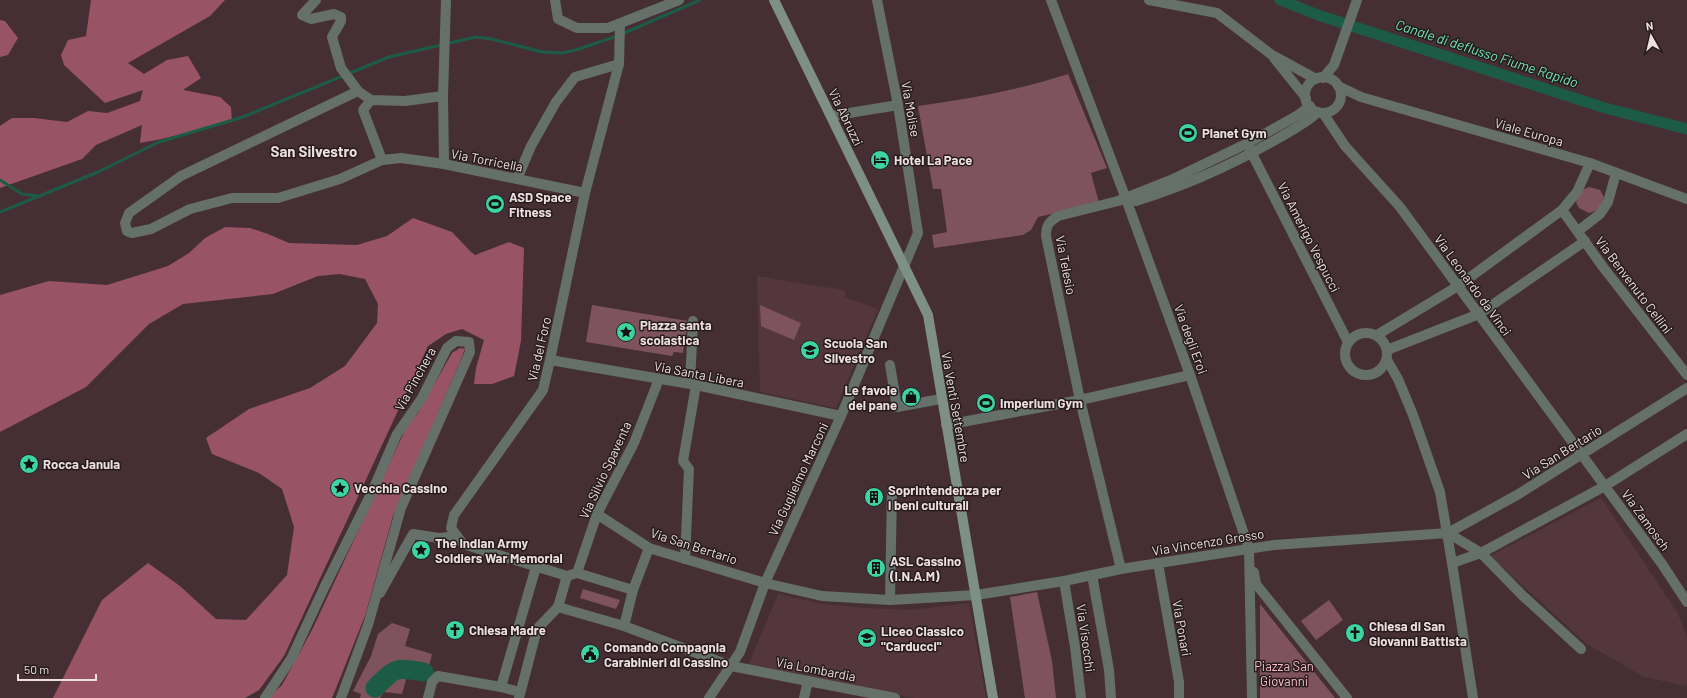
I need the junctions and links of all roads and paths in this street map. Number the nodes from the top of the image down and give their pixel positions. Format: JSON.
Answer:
{"nodes":[{"id":1,"x":316,"y":0,"type":"edge"},
{"id":2,"x":446,"y":0,"type":"edge"},
{"id":3,"x":555,"y":0,"type":"edge"},
{"id":4,"x":679,"y":0,"type":"edge"},
{"id":5,"x":774,"y":0,"type":"edge"},
{"id":6,"x":877,"y":0,"type":"edge"},
{"id":7,"x":1051,"y":0,"type":"edge"},
{"id":8,"x":1149,"y":0,"type":"edge"},
{"id":9,"x":1355,"y":4,"type":"edge"},
{"id":10,"x":620,"y":24,"type":"junction"},
{"id":11,"x":1272,"y":55,"type":"junction"},
{"id":12,"x":618,"y":64,"type":"junction"},
{"id":13,"x":1334,"y":65,"type":"junction"},
{"id":14,"x":1320,"y":78,"type":"junction"},
{"id":15,"x":1336,"y":84,"type":"junction"},
{"id":16,"x":358,"y":91,"type":"junction"},
{"id":17,"x":443,"y":96,"type":"junction"},
{"id":18,"x":1361,"y":97,"type":"junction"},
{"id":19,"x":371,"y":100,"type":"junction"},
{"id":20,"x":1308,"y":102,"type":"junction"},
{"id":21,"x":1339,"y":102,"type":"junction"},
{"id":22,"x":898,"y":105,"type":"junction"},
{"id":23,"x":1320,"y":113,"type":"junction"},
{"id":24,"x":831,"y":116,"type":"junction"},
{"id":25,"x":1338,"y":136,"type":"junction"},
{"id":26,"x":1247,"y":144,"type":"junction"},
{"id":27,"x":1252,"y":154,"type":"junction"},
{"id":28,"x":382,"y":160,"type":"junction"},
{"id":29,"x":1590,"y":163,"type":"junction"},
{"id":30,"x":444,"y":164,"type":"junction"},
{"id":31,"x":1616,"y":173,"type":"junction"},
{"id":32,"x":517,"y":179,"type":"junction"},
{"id":33,"x":586,"y":193,"type":"junction"},
{"id":34,"x":1687,"y":199,"type":"edge"},
{"id":35,"x":1127,"y":201,"type":"junction"},
{"id":36,"x":1562,"y":210,"type":"junction"},
{"id":37,"x":1578,"y":231,"type":"junction"},
{"id":38,"x":1584,"y":241,"type":"junction"},
{"id":39,"x":904,"y":268,"type":"junction"},
{"id":40,"x":1458,"y":286,"type":"junction"},
{"id":41,"x":1479,"y":314,"type":"junction"},
{"id":42,"x":693,"y":321,"type":"dead end"},
{"id":43,"x":1377,"y":335,"type":"junction"},
{"id":44,"x":1348,"y":342,"type":"junction"},
{"id":45,"x":1387,"y":355,"type":"junction"},
{"id":46,"x":550,"y":360,"type":"junction"},
{"id":47,"x":890,"y":365,"type":"dead end"},
{"id":48,"x":1190,"y":375,"type":"junction"},
{"id":49,"x":1687,"y":375,"type":"edge"},
{"id":50,"x":659,"y":379,"type":"junction"},
{"id":51,"x":693,"y":385,"type":"junction"},
{"id":52,"x":1687,"y":388,"type":"edge"},
{"id":53,"x":941,"y":399,"type":"junction"},
{"id":54,"x":1080,"y":400,"type":"junction"},
{"id":55,"x":841,"y":416,"type":"junction"},
{"id":56,"x":946,"y":425,"type":"junction"},
{"id":57,"x":1687,"y":434,"type":"edge"},
{"id":58,"x":1582,"y":455,"type":"junction"},
{"id":59,"x":1605,"y":486,"type":"junction"},
{"id":60,"x":892,"y":491,"type":"dead end"},
{"id":61,"x":597,"y":514,"type":"junction"},
{"id":62,"x":1448,"y":533,"type":"junction"},
{"id":63,"x":457,"y":536,"type":"junction"},
{"id":64,"x":649,"y":548,"type":"junction"},
{"id":65,"x":1249,"y":549,"type":"junction"},
{"id":66,"x":1481,"y":553,"type":"junction"},
{"id":67,"x":685,"y":559,"type":"junction"},
{"id":68,"x":1158,"y":563,"type":"junction"},
{"id":69,"x":1452,"y":563,"type":"junction"},
{"id":70,"x":536,"y":567,"type":"junction"},
{"id":71,"x":1121,"y":569,"type":"junction"},
{"id":72,"x":572,"y":575,"type":"junction"},
{"id":73,"x":1092,"y":575,"type":"junction"},
{"id":74,"x":1064,"y":581,"type":"junction"},
{"id":75,"x":765,"y":583,"type":"junction"},
{"id":76,"x":1256,"y":584,"type":"junction"},
{"id":77,"x":633,"y":590,"type":"junction"},
{"id":78,"x":1250,"y":592,"type":"junction"},
{"id":79,"x":976,"y":596,"type":"junction"},
{"id":80,"x":890,"y":600,"type":"junction"},
{"id":81,"x":374,"y":602,"type":"junction"},
{"id":82,"x":1687,"y":602,"type":"edge"},
{"id":83,"x":558,"y":607,"type":"junction"},
{"id":84,"x":624,"y":626,"type":"junction"},
{"id":85,"x":1581,"y":649,"type":"dead end"},
{"id":86,"x":731,"y":666,"type":"junction"},
{"id":87,"x":808,"y":681,"type":"junction"},
{"id":88,"x":501,"y":687,"type":"junction"},
{"id":89,"x":519,"y":695,"type":"edge"},
{"id":90,"x":265,"y":698,"type":"edge"},
{"id":91,"x":341,"y":698,"type":"edge"},
{"id":92,"x":428,"y":698,"type":"edge"},
{"id":93,"x":709,"y":698,"type":"edge"},
{"id":94,"x":804,"y":698,"type":"edge"},
{"id":95,"x":894,"y":698,"type":"edge"},
{"id":96,"x":993,"y":698,"type":"edge"},
{"id":97,"x":1080,"y":698,"type":"edge"},
{"id":98,"x":1111,"y":698,"type":"edge"},
{"id":99,"x":1179,"y":698,"type":"edge"},
{"id":100,"x":1252,"y":698,"type":"edge"},
{"id":101,"x":1347,"y":698,"type":"edge"},
{"id":102,"x":1473,"y":698,"type":"edge"}],
"edges":[{"from":1,"to":16,"type":"street"},
{"from":2,"to":17,"type":"street"},
{"from":3,"to":10,"type":"street"},
{"from":4,"to":10,"type":"street"},
{"from":5,"to":24,"type":"main road","name":"Via Abruzzi"},
{"from":6,"to":22,"type":"street","name":"Via Molise"},
{"from":7,"to":35,"type":"street","name":"Via degli Eroi"},
{"from":8,"to":11,"type":"street"},
{"from":9,"to":13,"type":"street"},
{"from":10,"to":12,"type":"street","name":"Via del Foro"},
{"from":11,"to":14,"type":"street"},
{"from":11,"to":20,"type":"street"},
{"from":12,"to":32,"type":"street"},
{"from":12,"to":33,"type":"street","name":"Via del Foro"},
{"from":13,"to":14,"type":"street"},
{"from":13,"to":15,"type":"street"},
{"from":14,"to":15,"type":"street"},
{"from":14,"to":20,"type":"street"},
{"from":15,"to":18,"type":"street","name":"Viale Europa"},
{"from":15,"to":21,"type":"street"},
{"from":16,"to":19,"type":"street"},
{"from":16,"to":28,"type":"street","name":"Via Torricella"},
{"from":17,"to":19,"type":"street"},
{"from":17,"to":30,"type":"street"},
{"from":18,"to":21,"type":"street","name":"Viale Europa"},
{"from":18,"to":29,"type":"street","name":"Viale Europa"},
{"from":19,"to":28,"type":"street"},
{"from":20,"to":23,"type":"street"},
{"from":20,"to":26,"type":"street","name":"Via Telesio"},
{"from":21,"to":23,"type":"street"},
{"from":21,"to":25,"type":"street","name":"Via Leonardo da Vinci"},
{"from":22,"to":24,"type":"street"},
{"from":22,"to":39,"type":"street","name":"Via Molise"},
{"from":23,"to":25,"type":"street","name":"Via Leonardo da Vinci"},
{"from":23,"to":27,"type":"street","name":"Via Telesio"},
{"from":24,"to":39,"type":"main road","name":"Via Abruzzi"},
{"from":25,"to":40,"type":"street","name":"Via Leonardo da Vinci"},
{"from":26,"to":27,"type":"street","name":"Via Amerigo Vespucci"},
{"from":26,"to":35,"type":"street","name":"Via Telesio"},
{"from":27,"to":35,"type":"street","name":"Via Telesio"},
{"from":27,"to":44,"type":"street","name":"Via Amerigo Vespucci"},
{"from":28,"to":30,"type":"street","name":"Via Torricella"},
{"from":29,"to":31,"type":"street","name":"Viale Europa"},
{"from":29,"to":36,"type":"street"},
{"from":30,"to":32,"type":"street","name":"Via Torricella"},
{"from":31,"to":34,"type":"street","name":"Viale Europa"},
{"from":31,"to":37,"type":"street"},
{"from":32,"to":33,"type":"street","name":"Via Torricella"},
{"from":33,"to":46,"type":"street","name":"Via del Foro"},
{"from":35,"to":48,"type":"street","name":"Via degli Eroi"},
{"from":35,"to":54,"type":"street","name":"Via Telesio"},
{"from":36,"to":37,"type":"street","name":"Via Benvenuto Cellini"},
{"from":36,"to":40,"type":"street"},
{"from":37,"to":38,"type":"street","name":"Via Benvenuto Cellini"},
{"from":38,"to":41,"type":"street"},
{"from":38,"to":49,"type":"street","name":"Via Benvenuto Cellini"},
{"from":39,"to":53,"type":"main road","name":"Via Venti Settembre"},
{"from":39,"to":55,"type":"street","name":"Via Guglielmo Marconi"},
{"from":40,"to":41,"type":"street","name":"Via Leonardo da Vinci"},
{"from":40,"to":43,"type":"street"},
{"from":41,"to":45,"type":"street"},
{"from":41,"to":58,"type":"street","name":"Via Leonardo da Vinci"},
{"from":42,"to":51,"type":"street"},
{"from":43,"to":44,"type":"street"},
{"from":43,"to":45,"type":"street"},
{"from":44,"to":45,"type":"street"},
{"from":45,"to":62,"type":"street"},
{"from":46,"to":50,"type":"street","name":"Via Santa Libera"},
{"from":46,"to":63,"type":"street","name":"Via del Foro"},
{"from":47,"to":53,"type":"street"},
{"from":48,"to":54,"type":"street"},
{"from":48,"to":65,"type":"street","name":"Via degli Eroi"},
{"from":50,"to":51,"type":"street","name":"Via Santa Libera"},
{"from":50,"to":61,"type":"street","name":"Via Silvio Spaventa"},
{"from":51,"to":55,"type":"street","name":"Via Santa Libera"},
{"from":51,"to":67,"type":"street"},
{"from":52,"to":58,"type":"street","name":"Via San Bertario"},
{"from":53,"to":56,"type":"main road","name":"Via Venti Settembre"},
{"from":54,"to":56,"type":"street"},
{"from":54,"to":71,"type":"street","name":"Via Telesio"},
{"from":55,"to":75,"type":"street","name":"Via Guglielmo Marconi"},
{"from":56,"to":79,"type":"main road","name":"Via Venti Settembre"},
{"from":57,"to":59,"type":"street"},
{"from":58,"to":59,"type":"street","name":"Via Zamosch"},
{"from":58,"to":62,"type":"street","name":"Via San Bertario"},
{"from":59,"to":66,"type":"street"},
{"from":59,"to":82,"type":"street","name":"Via Zamosch"},
{"from":60,"to":80,"type":"street"},
{"from":61,"to":64,"type":"street","name":"Via San Bertario"},
{"from":61,"to":72,"type":"street","name":"Via Silvio Spaventa"},
{"from":62,"to":65,"type":"street","name":"Via Vincenzo Grosso"},
{"from":62,"to":66,"type":"street"},
{"from":62,"to":69,"type":"street"},
{"from":63,"to":70,"type":"street"},
{"from":63,"to":81,"type":"street"},
{"from":64,"to":67,"type":"street","name":"Via San Bertario"},
{"from":64,"to":77,"type":"street"},
{"from":65,"to":68,"type":"street","name":"Via Vincenzo Grosso"},
{"from":65,"to":76,"type":"street"},
{"from":65,"to":78,"type":"street","name":"Via degli Eroi"},
{"from":66,"to":69,"type":"street"},
{"from":66,"to":85,"type":"street"},
{"from":67,"to":75,"type":"street","name":"Via San Bertario"},
{"from":68,"to":71,"type":"street","name":"Via Vincenzo Grosso"},
{"from":68,"to":99,"type":"street","name":"Via Ponari"},
{"from":69,"to":102,"type":"street"},
{"from":70,"to":72,"type":"street"},
{"from":70,"to":88,"type":"street"},
{"from":71,"to":73,"type":"street","name":"Via Vincenzo Grosso"},
{"from":72,"to":77,"type":"street"},
{"from":72,"to":83,"type":"street","name":"Via Silvio Spaventa"},
{"from":73,"to":74,"type":"street","name":"Via Vincenzo Grosso"},
{"from":73,"to":98,"type":"street"},
{"from":74,"to":79,"type":"street","name":"Via Vincenzo Grosso"},
{"from":74,"to":97,"type":"street","name":"Via Visocchi"},
{"from":75,"to":80,"type":"street","name":"Via San Bertario"},
{"from":75,"to":86,"type":"street","name":"Via Guglielmo Marconi"},
{"from":76,"to":78,"type":"street"},
{"from":76,"to":101,"type":"street"},
{"from":77,"to":84,"type":"street"},
{"from":78,"to":100,"type":"street","name":"Via degli Eroi"},
{"from":79,"to":80,"type":"street","name":"Via Vincenzo Grosso"},
{"from":79,"to":96,"type":"main road","name":"Via Venti Settembre"},
{"from":81,"to":90,"type":"street","name":"Via Pinchera"},
{"from":81,"to":91,"type":"street","name":"Via Pinchera"},
{"from":83,"to":84,"type":"street","name":"Via Lombardia"},
{"from":83,"to":89,"type":"street"},
{"from":84,"to":86,"type":"street","name":"Via Lombardia"},
{"from":86,"to":87,"type":"street","name":"Via Lombardia"},
{"from":86,"to":93,"type":"street","name":"Via Guglielmo Marconi"},
{"from":87,"to":94,"type":"street"},
{"from":87,"to":95,"type":"street","name":"Via Lombardia"},
{"from":88,"to":89,"type":"street"},
{"from":88,"to":92,"type":"street"}]}
